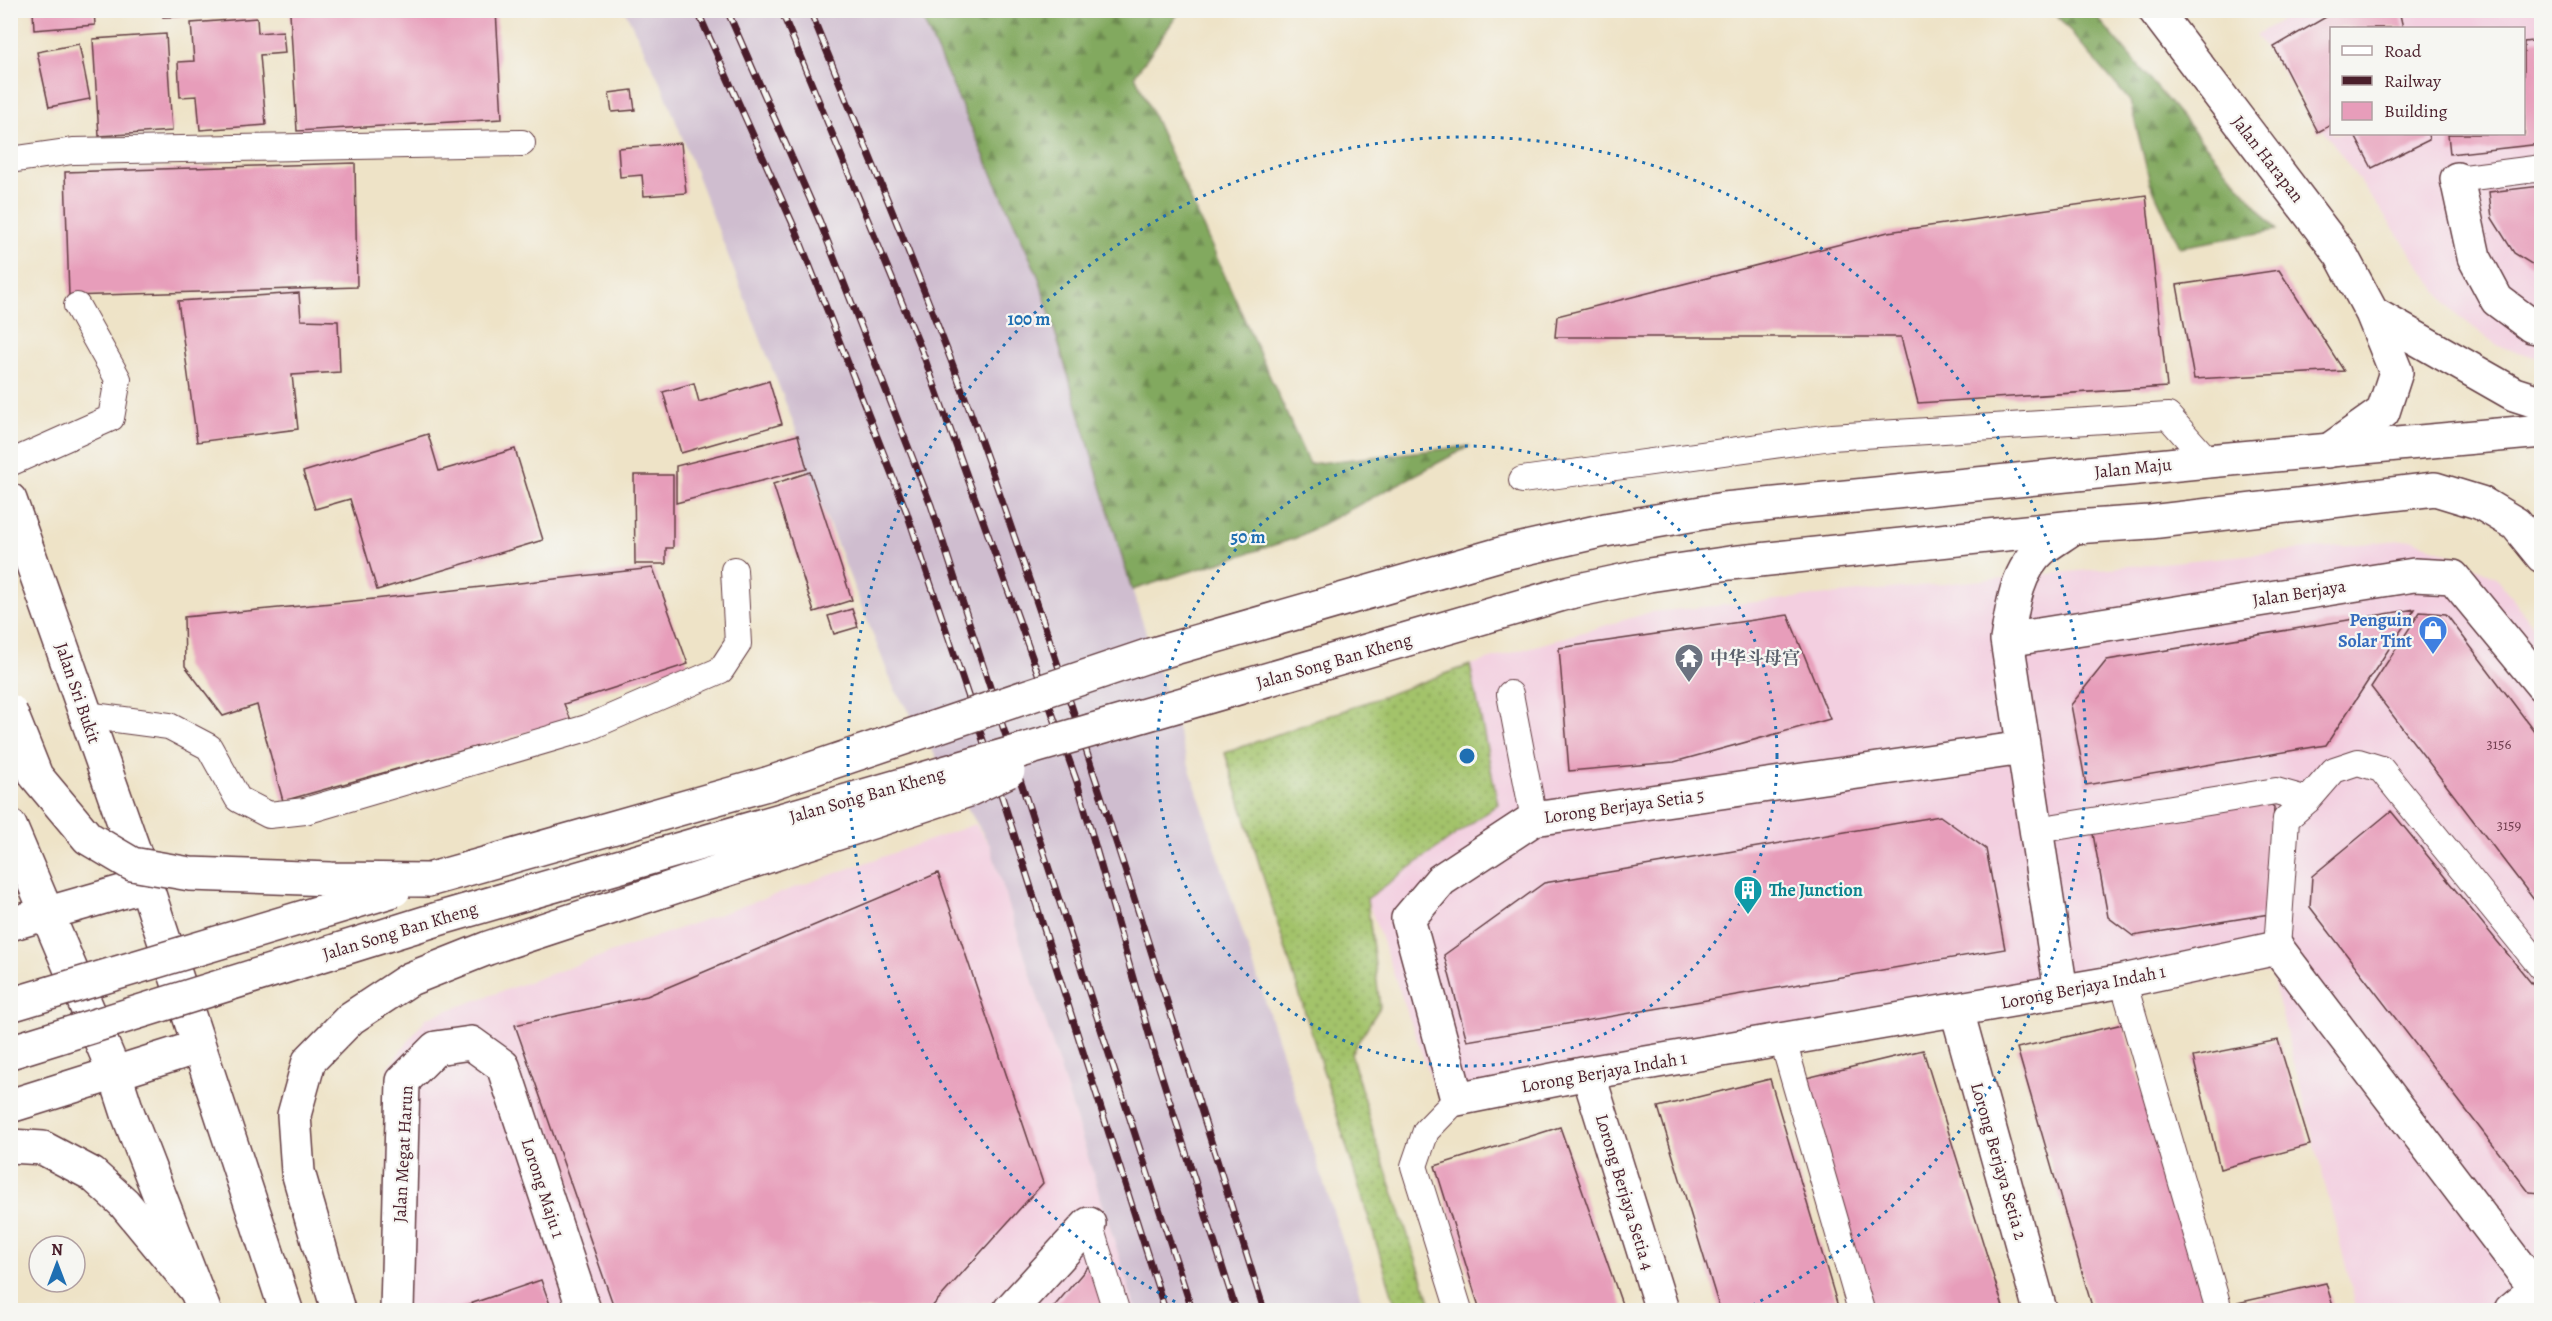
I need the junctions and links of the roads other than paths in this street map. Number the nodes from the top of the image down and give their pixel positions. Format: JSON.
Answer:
{"nodes":[{"id":1,"x":2156,"y":10,"type":"edge"},
{"id":2,"x":522,"y":143,"type":"dead end"},
{"id":3,"x":10,"y":160,"type":"edge"},
{"id":4,"x":2541,"y":168,"type":"edge"},
{"id":5,"x":2457,"y":179,"type":"joint"},
{"id":6,"x":77,"y":306,"type":"dead end"},
{"id":7,"x":2372,"y":313,"type":"junction"},
{"id":8,"x":2541,"y":328,"type":"edge"},
{"id":9,"x":2541,"y":403,"type":"edge"},
{"id":10,"x":2541,"y":431,"type":"edge"},
{"id":11,"x":2328,"y":451,"type":"junction"},
{"id":12,"x":2208,"y":461,"type":"junction"},
{"id":13,"x":10,"y":463,"type":"edge"},
{"id":14,"x":1522,"y":480,"type":"dead end"},
{"id":15,"x":10,"y":500,"type":"edge"},
{"id":16,"x":2074,"y":527,"type":"junction"},
{"id":17,"x":2541,"y":556,"type":"edge"},
{"id":18,"x":734,"y":570,"type":"dead end"},
{"id":19,"x":2007,"y":640,"type":"junction"},
{"id":20,"x":2541,"y":686,"type":"edge"},
{"id":21,"x":1510,"y":694,"type":"dead end"},
{"id":22,"x":10,"y":711,"type":"edge"},
{"id":23,"x":86,"y":715,"type":"junction"},
{"id":24,"x":1093,"y":730,"type":"junction"},
{"id":25,"x":2024,"y":748,"type":"junction"},
{"id":26,"x":2308,"y":800,"type":"junction"},
{"id":27,"x":1534,"y":819,"type":"junction"},
{"id":28,"x":10,"y":826,"type":"edge"},
{"id":29,"x":2037,"y":830,"type":"junction"},
{"id":30,"x":428,"y":880,"type":"junction"},
{"id":31,"x":146,"y":885,"type":"junction"},
{"id":32,"x":49,"y":912,"type":"junction"},
{"id":33,"x":10,"y":924,"type":"edge"},
{"id":34,"x":2277,"y":948,"type":"junction"},
{"id":35,"x":2541,"y":968,"type":"edge"},
{"id":36,"x":2123,"y":981,"type":"junction"},
{"id":37,"x":2061,"y":991,"type":"junction"},
{"id":38,"x":10,"y":1005,"type":"edge"},
{"id":39,"x":1957,"y":1011,"type":"junction"},
{"id":40,"x":1783,"y":1041,"type":"junction"},
{"id":41,"x":198,"y":1047,"type":"junction"},
{"id":42,"x":10,"y":1052,"type":"edge"},
{"id":43,"x":503,"y":1066,"type":"joint"},
{"id":44,"x":1588,"y":1073,"type":"junction"},
{"id":45,"x":115,"y":1074,"type":"junction"},
{"id":46,"x":1457,"y":1099,"type":"junction"},
{"id":47,"x":10,"y":1106,"type":"edge"},
{"id":48,"x":10,"y":1146,"type":"edge"},
{"id":49,"x":1089,"y":1224,"type":"joint"},
{"id":50,"x":2540,"y":1290,"type":"edge"},
{"id":51,"x":200,"y":1300,"type":"edge"},
{"id":52,"x":286,"y":1311,"type":"edge"},
{"id":53,"x":338,"y":1311,"type":"edge"},
{"id":54,"x":397,"y":1311,"type":"edge"},
{"id":55,"x":584,"y":1311,"type":"edge"},
{"id":56,"x":1010,"y":1311,"type":"edge"},
{"id":57,"x":1116,"y":1311,"type":"edge"},
{"id":58,"x":1459,"y":1311,"type":"edge"},
{"id":59,"x":1662,"y":1311,"type":"edge"},
{"id":60,"x":1861,"y":1311,"type":"edge"},
{"id":61,"x":2040,"y":1311,"type":"edge"},
{"id":62,"x":2218,"y":1311,"type":"edge"},
{"id":63,"x":2511,"y":1311,"type":"edge"}],
"edges":[{"from":1,"to":7,"type":"main road","name":"Jalan Harapan"},
{"from":2,"to":3,"type":"lane"},
{"from":4,"to":5,"type":"lane"},
{"from":5,"to":8,"type":"main road"},
{"from":6,"to":13,"type":"lane"},
{"from":7,"to":9,"type":"main road"},
{"from":7,"to":11,"type":"main road","name":"Jalan Harapan"},
{"from":10,"to":11,"type":"main road","name":"Jalan Maju"},
{"from":11,"to":12,"type":"main road","name":"Jalan Maju"},
{"from":12,"to":14,"type":"lane"},
{"from":12,"to":30,"type":"main road","name":"Jalan Maju","bridge":true},
{"from":15,"to":23,"type":"main road","name":"Jalan Sri Bukit"},
{"from":16,"to":17,"type":"main road"},
{"from":16,"to":19,"type":"main road"},
{"from":16,"to":24,"type":"main road","name":"Jalan Song Ban Kheng"},
{"from":18,"to":23,"type":"lane"},
{"from":19,"to":20,"type":"main road","name":"Jalan Berjaya"},
{"from":19,"to":25,"type":"main road"},
{"from":21,"to":27,"type":"lane"},
{"from":22,"to":30,"type":"main road","bridge":true},
{"from":23,"to":31,"type":"main road","name":"Jalan Sri Bukit"},
{"from":24,"to":42,"type":"main road","name":"Jalan Song Ban Kheng","bridge":true},
{"from":24,"to":53,"type":"main road","bridge":true},
{"from":25,"to":27,"type":"main road","name":"Lorong Berjaya Setia 5"},
{"from":25,"to":29,"type":"main road"},
{"from":26,"to":29,"type":"lane"},
{"from":26,"to":34,"type":"lane"},
{"from":26,"to":35,"type":"lane"},
{"from":27,"to":46,"type":"main road","name":"Lorong Berjaya Setia 5"},
{"from":28,"to":32,"type":"main road"},
{"from":29,"to":37,"type":"main road"},
{"from":30,"to":38,"type":"main road","bridge":true},
{"from":31,"to":32,"type":"main road"},
{"from":31,"to":41,"type":"main road","name":"Jalan Sri Bukit"},
{"from":32,"to":33,"type":"main road"},
{"from":32,"to":45,"type":"main road"},
{"from":34,"to":36,"type":"main road","name":"Lorong Berjaya Indah 1"},
{"from":34,"to":50,"type":"main road"},
{"from":36,"to":37,"type":"main road","name":"Lorong Berjaya Indah 1"},
{"from":36,"to":62,"type":"lane"},
{"from":37,"to":39,"type":"main road","name":"Lorong Berjaya Indah 1"},
{"from":39,"to":40,"type":"main road","name":"Lorong Berjaya Indah 1"},
{"from":39,"to":61,"type":"main road","name":"Lorong Berjaya Setia 2"},
{"from":40,"to":44,"type":"main road","name":"Lorong Berjaya Indah 1"},
{"from":40,"to":60,"type":"lane"},
{"from":41,"to":45,"type":"main road"},
{"from":41,"to":52,"type":"main road"},
{"from":43,"to":54,"type":"main road","name":"Jalan Megat Harun"},
{"from":43,"to":55,"type":"main road","name":"Lorong Maju 1"},
{"from":44,"to":46,"type":"main road","name":"Lorong Berjaya Indah 1"},
{"from":44,"to":59,"type":"main road","name":"Lorong Berjaya Setia 4"},
{"from":45,"to":47,"type":"main road"},
{"from":45,"to":51,"type":"main road"},
{"from":46,"to":58,"type":"lane"},
{"from":48,"to":51,"type":"main road"},
{"from":49,"to":56,"type":"main road"},
{"from":49,"to":57,"type":"lane"},
{"from":50,"to":63,"type":"main road"}]}
